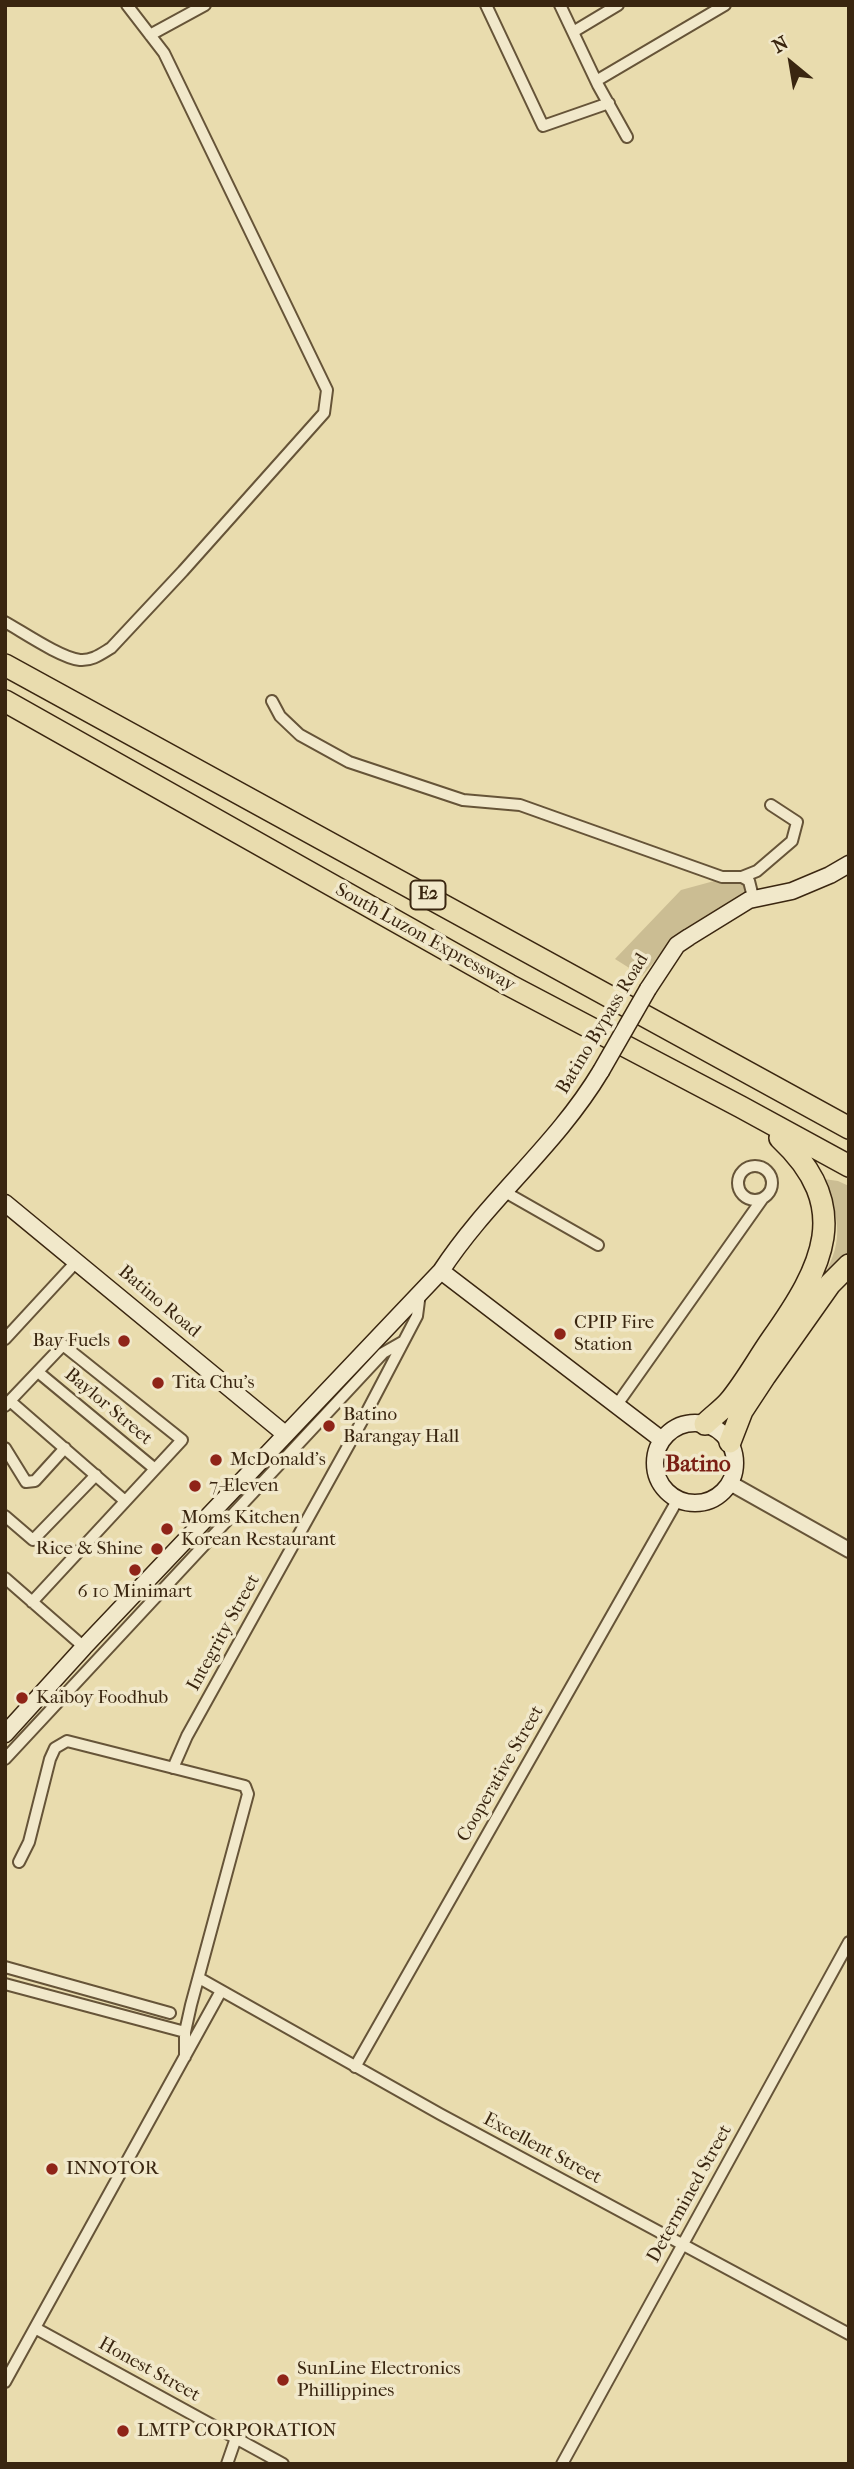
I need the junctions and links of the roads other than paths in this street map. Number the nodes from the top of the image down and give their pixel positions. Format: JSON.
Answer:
{"nodes":[{"id":1,"x":127,"y":5,"type":"edge"},
{"id":2,"x":205,"y":5,"type":"edge"},
{"id":3,"x":560,"y":5,"type":"edge"},
{"id":4,"x":618,"y":5,"type":"edge"},
{"id":5,"x":725,"y":5,"type":"edge"},
{"id":6,"x":491,"y":7,"type":"edge"},
{"id":7,"x":573,"y":32,"type":"junction"},
{"id":8,"x":150,"y":35,"type":"junction"},
{"id":9,"x":596,"y":81,"type":"junction"},
{"id":10,"x":609,"y":103,"type":"junction"},
{"id":11,"x":627,"y":137,"type":"dead end"},
{"id":12,"x":5,"y":622,"type":"edge"},
{"id":13,"x":5,"y":665,"type":"edge"},
{"id":14,"x":5,"y":701,"type":"edge"},
{"id":15,"x":272,"y":701,"type":"dead end"},
{"id":16,"x":772,"y":804,"type":"dead end"},
{"id":17,"x":849,"y":864,"type":"edge"},
{"id":18,"x":742,"y":877,"type":"junction"},
{"id":19,"x":749,"y":900,"type":"junction"},
{"id":20,"x":741,"y":1107,"type":"junction"},
{"id":21,"x":849,"y":1128,"type":"edge"},
{"id":22,"x":849,"y":1166,"type":"edge"},
{"id":23,"x":505,"y":1192,"type":"junction"},
{"id":24,"x":763,"y":1198,"type":"dead end"},
{"id":25,"x":5,"y":1203,"type":"edge"},
{"id":26,"x":598,"y":1245,"type":"dead end"},
{"id":27,"x":78,"y":1261,"type":"junction"},
{"id":28,"x":849,"y":1265,"type":"edge"},
{"id":29,"x":441,"y":1271,"type":"junction"},
{"id":30,"x":420,"y":1293,"type":"junction"},
{"id":31,"x":5,"y":1339,"type":"edge"},
{"id":32,"x":404,"y":1341,"type":"junction"},
{"id":33,"x":38,"y":1372,"type":"junction"},
{"id":34,"x":8,"y":1403,"type":"edge"},
{"id":35,"x":616,"y":1406,"type":"junction"},
{"id":36,"x":705,"y":1424,"type":"junction"},
{"id":37,"x":285,"y":1434,"type":"junction"},
{"id":38,"x":662,"y":1440,"type":"junction"},
{"id":39,"x":730,"y":1442,"type":"junction"},
{"id":40,"x":5,"y":1448,"type":"edge"},
{"id":41,"x":65,"y":1448,"type":"junction"},
{"id":42,"x":155,"y":1469,"type":"junction"},
{"id":43,"x":96,"y":1475,"type":"junction"},
{"id":44,"x":730,"y":1483,"type":"junction"},
{"id":45,"x":678,"y":1499,"type":"junction"},
{"id":46,"x":125,"y":1501,"type":"junction"},
{"id":47,"x":5,"y":1516,"type":"edge"},
{"id":48,"x":849,"y":1549,"type":"edge"},
{"id":49,"x":5,"y":1578,"type":"edge"},
{"id":50,"x":32,"y":1602,"type":"junction"},
{"id":51,"x":84,"y":1647,"type":"junction"},
{"id":52,"x":5,"y":1734,"type":"edge"},
{"id":53,"x":5,"y":1759,"type":"edge"},
{"id":54,"x":173,"y":1768,"type":"junction"},
{"id":55,"x":19,"y":1862,"type":"dead end"},
{"id":56,"x":849,"y":1942,"type":"edge"},
{"id":57,"x":5,"y":1967,"type":"edge"},
{"id":58,"x":199,"y":1978,"type":"junction"},
{"id":59,"x":5,"y":1984,"type":"edge"},
{"id":60,"x":221,"y":1991,"type":"junction"},
{"id":61,"x":170,"y":2013,"type":"dead end"},
{"id":62,"x":185,"y":2032,"type":"junction"},
{"id":63,"x":185,"y":2057,"type":"junction"},
{"id":64,"x":355,"y":2067,"type":"junction"},
{"id":65,"x":682,"y":2245,"type":"junction"},
{"id":66,"x":35,"y":2329,"type":"junction"},
{"id":67,"x":849,"y":2334,"type":"edge"},
{"id":68,"x":5,"y":2382,"type":"edge"},
{"id":69,"x":236,"y":2438,"type":"junction"},
{"id":70,"x":227,"y":2464,"type":"edge"},
{"id":71,"x":283,"y":2464,"type":"edge"},
{"id":72,"x":562,"y":2464,"type":"edge"}],
"edges":[{"from":1,"to":8,"type":"street"},
{"from":2,"to":8,"type":"street"},
{"from":3,"to":7,"type":"street"},
{"from":4,"to":7,"type":"street"},
{"from":5,"to":9,"type":"street"},
{"from":6,"to":10,"type":"street"},
{"from":7,"to":9,"type":"street"},
{"from":8,"to":12,"type":"street"},
{"from":9,"to":10,"type":"street"},
{"from":10,"to":11,"type":"street"},
{"from":13,"to":21,"type":"highway","name":"South Luzon Expressway","number":"E2"},
{"from":14,"to":20,"type":"highway","name":"South Luzon Expressway","number":"E2"},
{"from":15,"to":18,"type":"street"},
{"from":16,"to":18,"type":"street"},
{"from":17,"to":19,"type":"main road","name":"Batino Bypass Road"},
{"from":18,"to":19,"type":"street"},
{"from":19,"to":23,"type":"main road","name":"Batino Bypass Road","bridge":true},
{"from":20,"to":22,"type":"highway","name":"South Luzon Expressway","number":"E2"},
{"from":20,"to":36,"type":"highway"},
{"from":23,"to":26,"type":"street"},
{"from":23,"to":29,"type":"main road","name":"Batino Bypass Road"},
{"from":24,"to":35,"type":"street"},
{"from":25,"to":27,"type":"main road","name":"Batino Road"},
{"from":27,"to":31,"type":"street"},
{"from":27,"to":37,"type":"main road","name":"Batino Road"},
{"from":28,"to":39,"type":"highway"},
{"from":29,"to":30,"type":"main road","name":"Batino Bypass Road"},
{"from":29,"to":35,"type":"main road"},
{"from":30,"to":32,"type":"street","name":"Integrity Street"},
{"from":30,"to":37,"type":"main road","name":"Batino Bypass Road"},
{"from":32,"to":53,"type":"street"},
{"from":32,"to":54,"type":"street","name":"Integrity Street"},
{"from":33,"to":34,"type":"street"},
{"from":33,"to":42,"type":"street","name":"Baylor Street"},
{"from":33,"to":42,"type":"street"},
{"from":34,"to":41,"type":"street"},
{"from":35,"to":38,"type":"main road"},
{"from":36,"to":38,"type":"main road"},
{"from":36,"to":39,"type":"main road"},
{"from":37,"to":51,"type":"main road","name":"Batino Bypass Road"},
{"from":38,"to":45,"type":"main road"},
{"from":39,"to":44,"type":"main road"},
{"from":40,"to":41,"type":"street"},
{"from":41,"to":43,"type":"street"},
{"from":42,"to":46,"type":"street"},
{"from":43,"to":46,"type":"street"},
{"from":43,"to":47,"type":"street"},
{"from":44,"to":45,"type":"main road"},
{"from":44,"to":48,"type":"street"},
{"from":45,"to":64,"type":"street","name":"Cooperative Street"},
{"from":46,"to":50,"type":"street"},
{"from":49,"to":50,"type":"street"},
{"from":50,"to":51,"type":"street"},
{"from":51,"to":52,"type":"main road","name":"Batino Bypass Road"},
{"from":54,"to":55,"type":"street"},
{"from":54,"to":58,"type":"street"},
{"from":56,"to":65,"type":"street","name":"Determined Street"},
{"from":57,"to":61,"type":"street"},
{"from":58,"to":60,"type":"street","name":"Excellent Street"},
{"from":58,"to":62,"type":"street"},
{"from":59,"to":62,"type":"street"},
{"from":60,"to":63,"type":"street"},
{"from":60,"to":64,"type":"street","name":"Excellent Street"},
{"from":62,"to":63,"type":"street"},
{"from":63,"to":66,"type":"street"},
{"from":64,"to":65,"type":"street","name":"Excellent Street"},
{"from":65,"to":67,"type":"street","name":"Excellent Street"},
{"from":65,"to":72,"type":"street","name":"Determined Street"},
{"from":66,"to":68,"type":"street"},
{"from":66,"to":69,"type":"street","name":"Honest Street"},
{"from":69,"to":70,"type":"street"},
{"from":69,"to":71,"type":"street","name":"Honest Street"}]}
